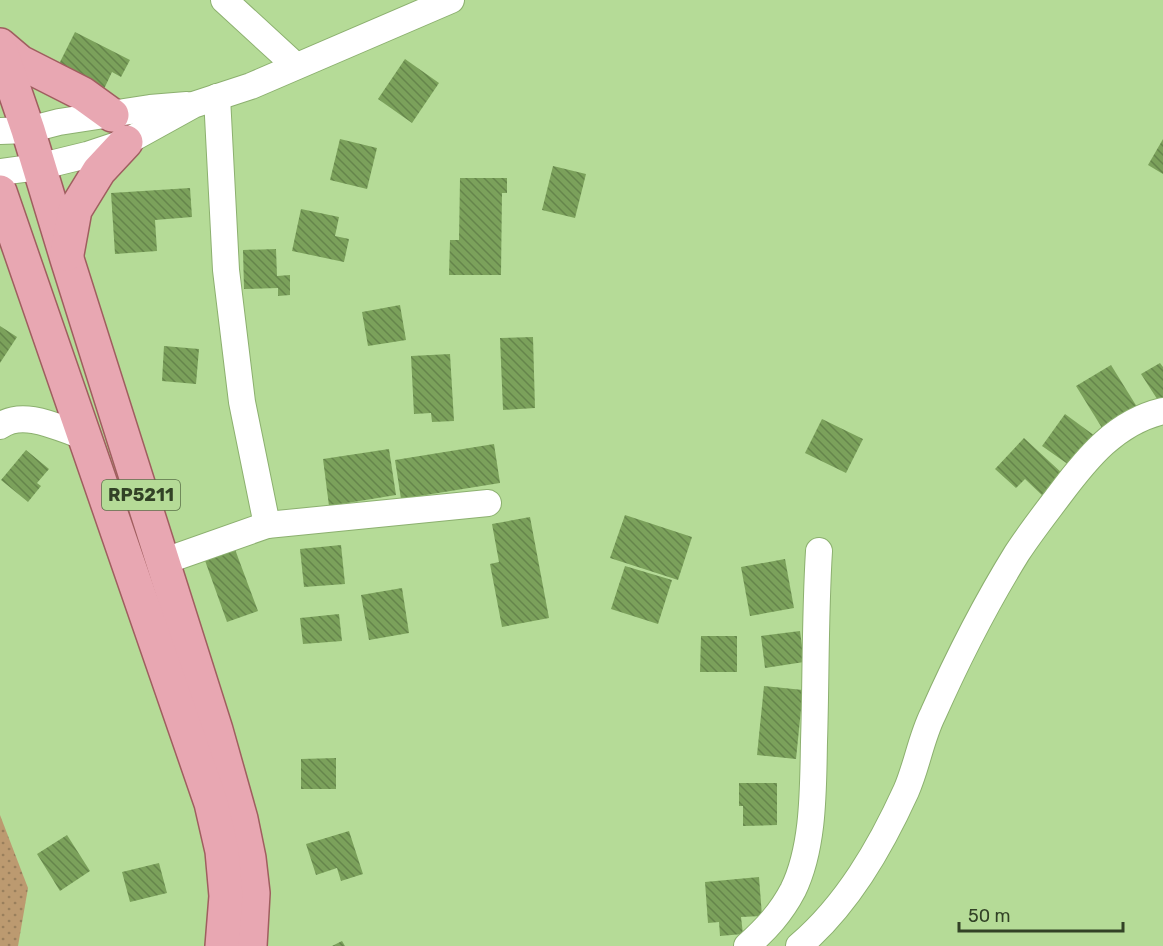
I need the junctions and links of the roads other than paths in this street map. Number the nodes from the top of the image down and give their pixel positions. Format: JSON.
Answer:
{"nodes":[{"id":1,"x":224,"y":0,"type":"edge"},
{"id":2,"x":451,"y":0,"type":"edge"},
{"id":3,"x":0,"y":47,"type":"edge"},
{"id":4,"x":296,"y":66,"type":"junction"},
{"id":5,"x":205,"y":101,"type":"junction"},
{"id":6,"x":119,"y":128,"type":"junction"},
{"id":7,"x":14,"y":130,"type":"edge"},
{"id":8,"x":38,"y":167,"type":"junction"},
{"id":9,"x":0,"y":172,"type":"edge"},
{"id":10,"x":0,"y":192,"type":"edge"},
{"id":11,"x":67,"y":259,"type":"junction"},
{"id":12,"x":1163,"y":411,"type":"edge"},
{"id":13,"x":0,"y":426,"type":"edge"},
{"id":14,"x":83,"y":436,"type":"junction"},
{"id":15,"x":488,"y":503,"type":"dead end"},
{"id":16,"x":267,"y":525,"type":"junction"},
{"id":17,"x":819,"y":551,"type":"dead end"},
{"id":18,"x":162,"y":562,"type":"junction"},
{"id":19,"x":222,"y":946,"type":"edge"},
{"id":20,"x":250,"y":946,"type":"edge"},
{"id":21,"x":747,"y":946,"type":"edge"},
{"id":22,"x":799,"y":946,"type":"edge"}],
"edges":[{"from":1,"to":4,"type":"street"},
{"from":2,"to":4,"type":"street"},
{"from":3,"to":6,"type":"main road"},
{"from":3,"to":7,"type":"main road","number":"RP5211"},
{"from":4,"to":5,"type":"street"},
{"from":5,"to":6,"type":"street"},
{"from":5,"to":16,"type":"street"},
{"from":6,"to":7,"type":"street"},
{"from":6,"to":8,"type":"street"},
{"from":6,"to":11,"type":"main road"},
{"from":7,"to":8,"type":"main road","number":"RP5211"},
{"from":8,"to":9,"type":"street"},
{"from":8,"to":11,"type":"main road","number":"RP5211"},
{"from":10,"to":14,"type":"main road","number":"RP5211"},
{"from":11,"to":18,"type":"main road","number":"RP5211"},
{"from":12,"to":22,"type":"street"},
{"from":13,"to":14,"type":"street"},
{"from":14,"to":19,"type":"main road","number":"RP5211"},
{"from":15,"to":16,"type":"street"},
{"from":16,"to":18,"type":"street"},
{"from":17,"to":21,"type":"street"},
{"from":18,"to":20,"type":"main road","number":"RP5211"}]}
